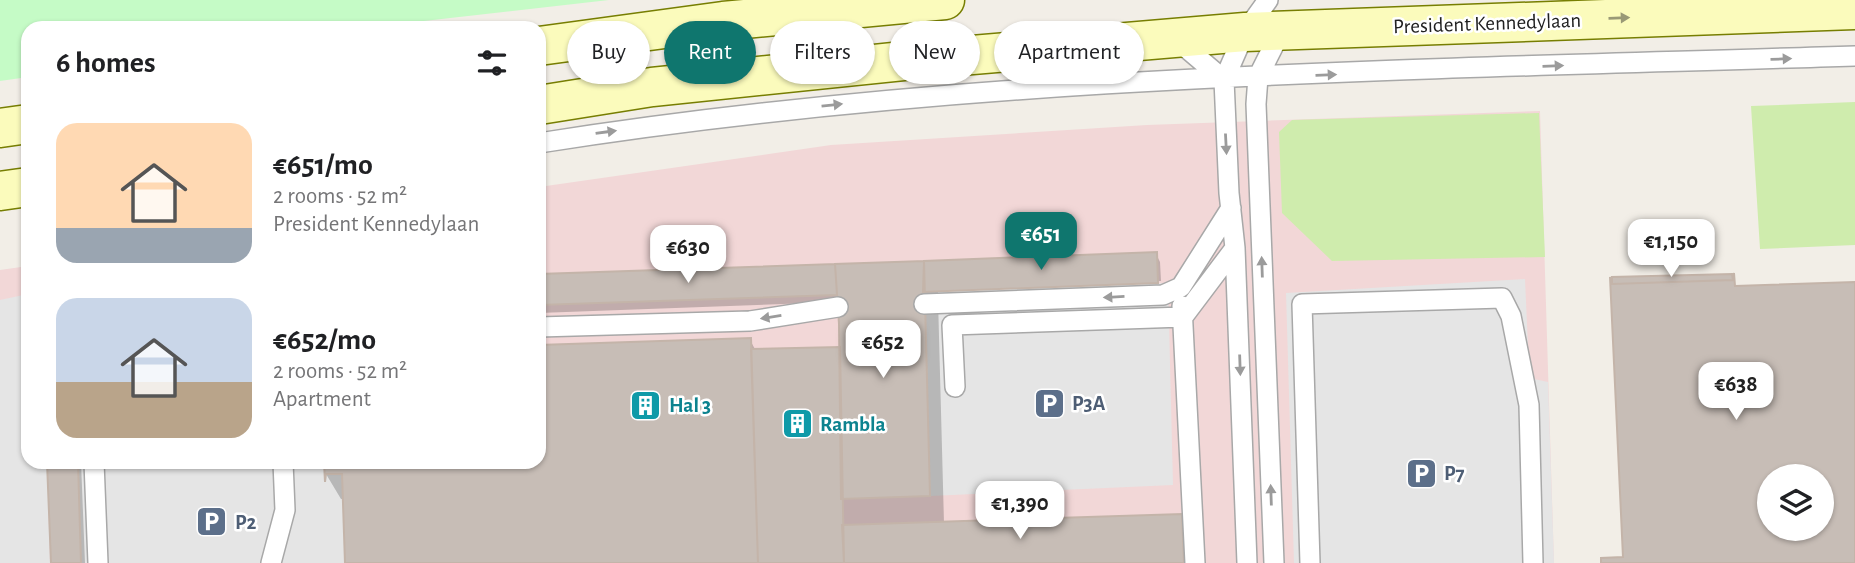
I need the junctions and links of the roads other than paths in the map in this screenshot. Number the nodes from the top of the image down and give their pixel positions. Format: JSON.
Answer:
{"nodes":[{"id":1,"x":945,"y":0,"type":"edge"},
{"id":2,"x":1855,"y":10,"type":"edge"},
{"id":3,"x":1265,"y":21,"type":"edge"},
{"id":4,"x":1175,"y":39,"type":"junction"},
{"id":5,"x":546,"y":45,"type":"edge"},
{"id":6,"x":1855,"y":57,"type":"edge"},
{"id":7,"x":1258,"y":77,"type":"junction"},
{"id":8,"x":1224,"y":80,"type":"junction"},
{"id":9,"x":546,"y":104,"type":"edge"},
{"id":10,"x":21,"y":125,"type":"edge"},
{"id":11,"x":0,"y":128,"type":"edge"},
{"id":12,"x":546,"y":142,"type":"edge"},
{"id":13,"x":21,"y":188,"type":"edge"},
{"id":14,"x":0,"y":191,"type":"edge"},
{"id":15,"x":1230,"y":208,"type":"junction"},
{"id":16,"x":1235,"y":248,"type":"junction"},
{"id":17,"x":1181,"y":287,"type":"junction"},
{"id":18,"x":924,"y":304,"type":"dead end"},
{"id":19,"x":838,"y":307,"type":"dead end"},
{"id":20,"x":1183,"y":317,"type":"junction"},
{"id":21,"x":546,"y":327,"type":"edge"},
{"id":22,"x":955,"y":387,"type":"dead end"},
{"id":23,"x":94,"y":469,"type":"edge"},
{"id":24,"x":283,"y":469,"type":"edge"},
{"id":25,"x":98,"y":563,"type":"edge"},
{"id":26,"x":271,"y":563,"type":"edge"},
{"id":27,"x":1195,"y":563,"type":"edge"},
{"id":28,"x":1247,"y":563,"type":"edge"},
{"id":29,"x":1274,"y":563,"type":"edge"},
{"id":30,"x":1310,"y":563,"type":"edge"},
{"id":31,"x":1533,"y":563,"type":"edge"}],
"edges":[{"from":1,"to":5,"type":"main road"},
{"from":3,"to":2,"type":"main road","name":"President Kennedylaan","one_way":true},
{"from":3,"to":4,"type":"main road","name":"President Kennedylaan"},
{"from":3,"to":7,"type":"lane"},
{"from":3,"to":8,"type":"lane"},
{"from":4,"to":8,"type":"lane"},
{"from":4,"to":9,"type":"main road","name":"President Kennedylaan"},
{"from":7,"to":6,"type":"lane","one_way":true},
{"from":7,"to":8,"type":"lane"},
{"from":29,"to":7,"type":"lane","one_way":true},
{"from":12,"to":8,"type":"lane","one_way":true},
{"from":8,"to":15,"type":"lane","one_way":true},
{"from":10,"to":11,"type":"main road"},
{"from":13,"to":14,"type":"main road"},
{"from":15,"to":16,"type":"lane"},
{"from":15,"to":17,"type":"lane"},
{"from":16,"to":20,"type":"lane"},
{"from":16,"to":28,"type":"lane","one_way":true},
{"from":17,"to":18,"type":"lane","one_way":true},
{"from":17,"to":20,"type":"lane"},
{"from":19,"to":21,"type":"lane","one_way":true},
{"from":20,"to":22,"type":"lane"},
{"from":20,"to":27,"type":"lane"},
{"from":23,"to":25,"type":"lane"},
{"from":24,"to":26,"type":"lane"},
{"from":30,"to":31,"type":"lane"}]}
